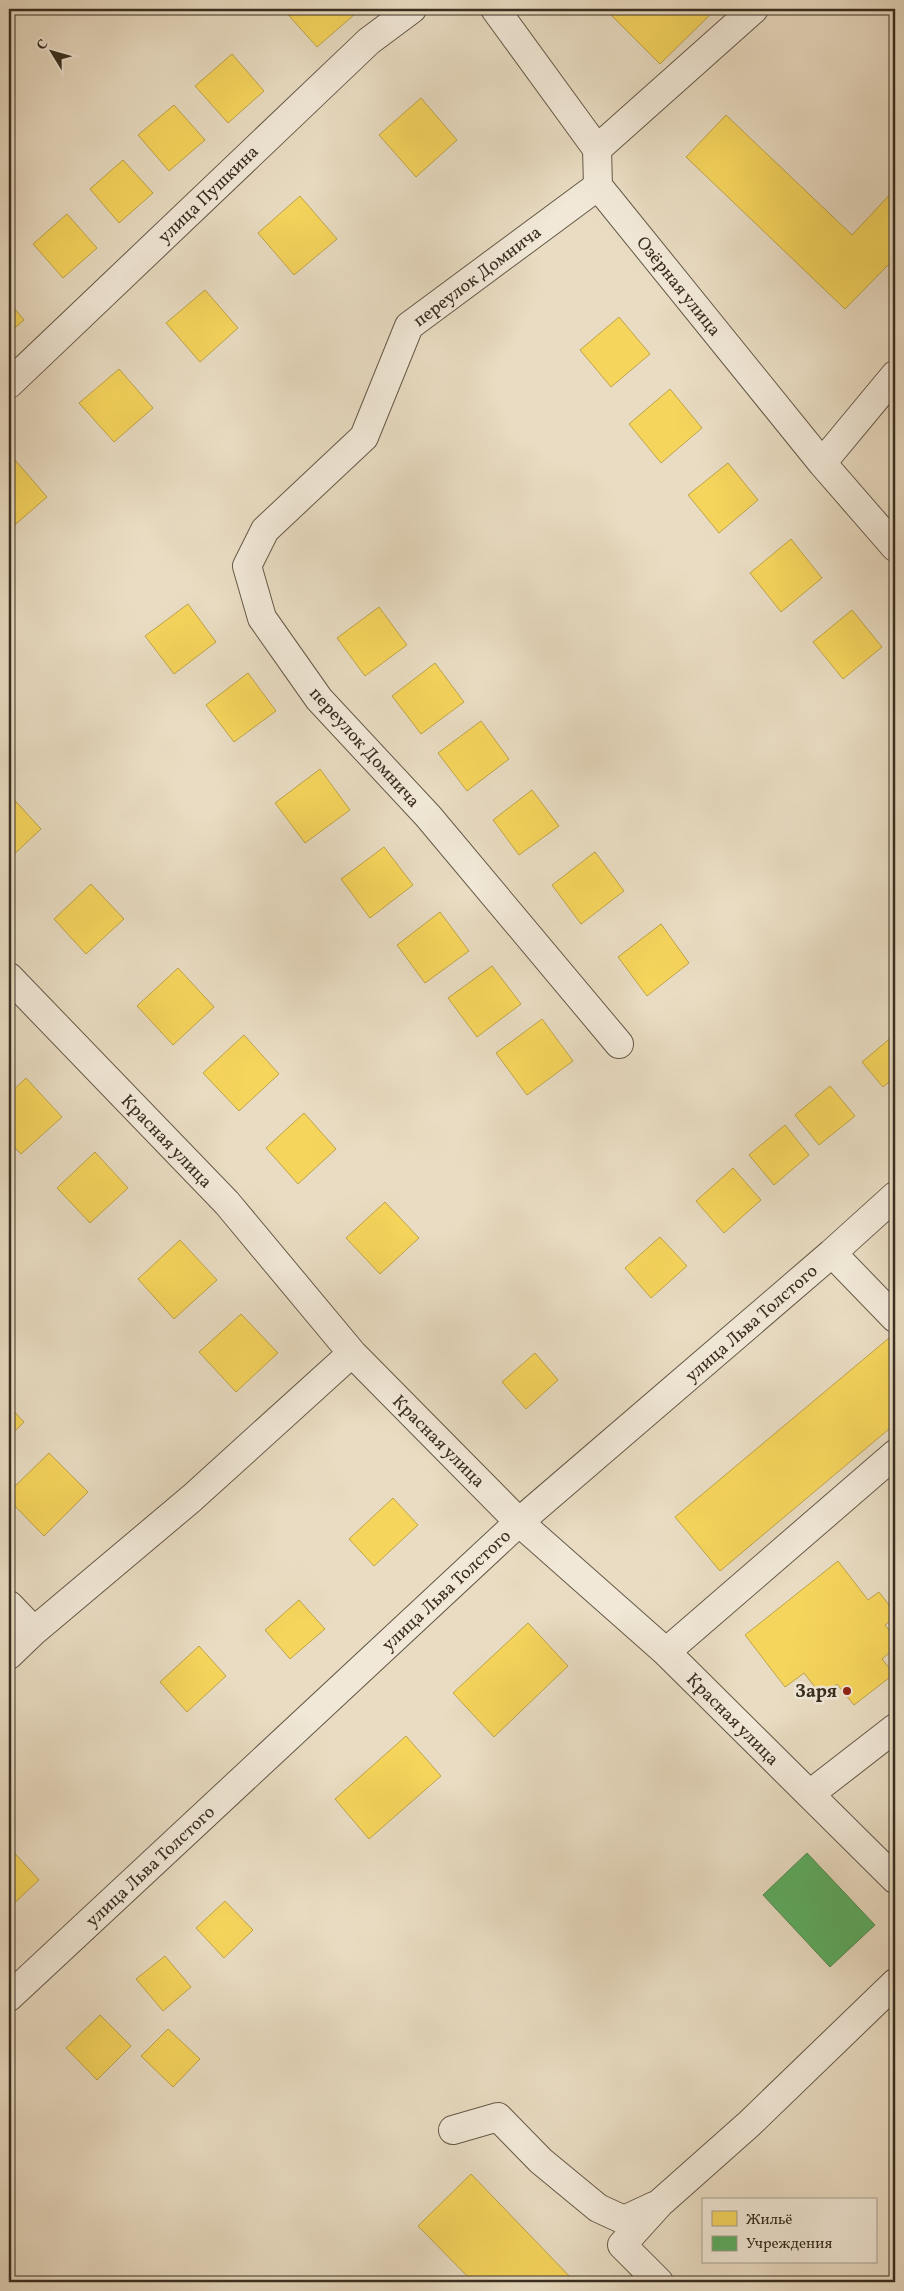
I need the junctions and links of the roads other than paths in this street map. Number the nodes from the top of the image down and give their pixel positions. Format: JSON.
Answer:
{"nodes":[{"id":1,"x":412,"y":9,"type":"edge"},
{"id":2,"x":495,"y":9,"type":"edge"},
{"id":3,"x":754,"y":9,"type":"edge"},
{"id":4,"x":596,"y":149,"type":"junction"},
{"id":5,"x":598,"y":186,"type":"junction"},
{"id":6,"x":895,"y":375,"type":"edge"},
{"id":7,"x":9,"y":384,"type":"edge"},
{"id":8,"x":822,"y":463,"type":"junction"},
{"id":9,"x":895,"y":547,"type":"edge"},
{"id":10,"x":9,"y":977,"type":"edge"},
{"id":11,"x":618,"y":1044,"type":"dead end"},
{"id":12,"x":895,"y":1196,"type":"edge"},
{"id":13,"x":832,"y":1253,"type":"junction"},
{"id":14,"x":895,"y":1318,"type":"edge"},
{"id":15,"x":352,"y":1353,"type":"junction"},
{"id":16,"x":895,"y":1454,"type":"edge"},
{"id":17,"x":519,"y":1522,"type":"junction"},
{"id":18,"x":9,"y":1605,"type":"edge"},
{"id":19,"x":34,"y":1631,"type":"junction"},
{"id":20,"x":666,"y":1652,"type":"junction"},
{"id":21,"x":9,"y":1655,"type":"edge"},
{"id":22,"x":895,"y":1728,"type":"edge"},
{"id":23,"x":810,"y":1794,"type":"junction"},
{"id":24,"x":895,"y":1879,"type":"edge"},
{"id":25,"x":895,"y":1983,"type":"edge"},
{"id":26,"x":9,"y":1997,"type":"edge"},
{"id":27,"x":453,"y":2130,"type":"dead end"},
{"id":28,"x":660,"y":2203,"type":"junction"},
{"id":29,"x":659,"y":2282,"type":"edge"}],
"edges":[{"from":1,"to":7,"type":"street","name":"улица Пушкина"},
{"from":2,"to":4,"type":"street"},
{"from":3,"to":4,"type":"street"},
{"from":4,"to":5,"type":"street"},
{"from":5,"to":8,"type":"street","name":"Озёрная улица"},
{"from":5,"to":11,"type":"street","name":"переулок Домнича"},
{"from":6,"to":8,"type":"street"},
{"from":8,"to":9,"type":"street","name":"Озёрная улица"},
{"from":10,"to":15,"type":"street","name":"Красная улица"},
{"from":12,"to":13,"type":"street","name":"улица Льва Толстого"},
{"from":13,"to":14,"type":"street"},
{"from":13,"to":17,"type":"street","name":"улица Льва Толстого"},
{"from":15,"to":17,"type":"street","name":"Красная улица"},
{"from":15,"to":19,"type":"street"},
{"from":16,"to":20,"type":"street"},
{"from":17,"to":20,"type":"street","name":"Красная улица"},
{"from":17,"to":26,"type":"street","name":"улица Льва Толстого"},
{"from":18,"to":19,"type":"street"},
{"from":19,"to":21,"type":"street"},
{"from":20,"to":23,"type":"street","name":"Красная улица"},
{"from":22,"to":23,"type":"street"},
{"from":23,"to":24,"type":"street","name":"Красная улица"},
{"from":25,"to":28,"type":"street"},
{"from":27,"to":28,"type":"street"},
{"from":28,"to":29,"type":"street"}]}
